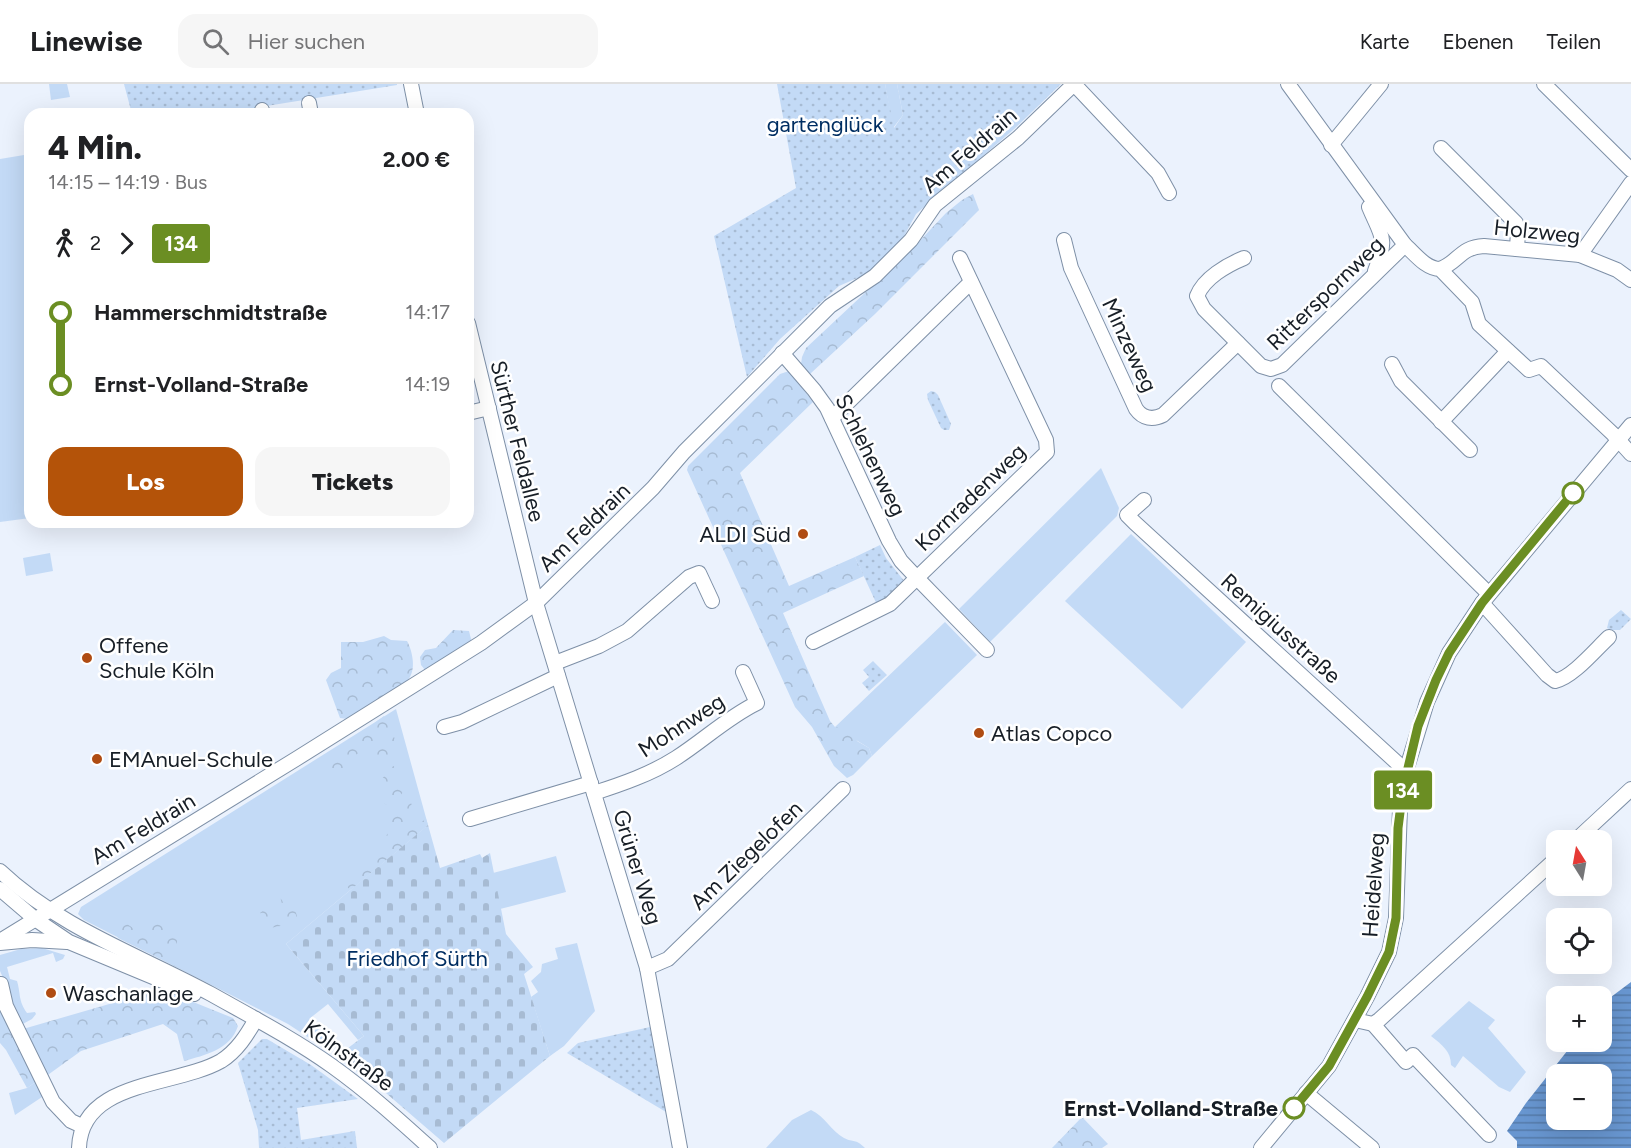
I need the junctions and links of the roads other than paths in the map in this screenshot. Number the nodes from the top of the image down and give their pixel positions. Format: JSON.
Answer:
{"nodes":[{"id":1,"x":411,"y":84,"type":"edge"},
{"id":2,"x":1074,"y":84,"type":"edge"},
{"id":3,"x":1288,"y":84,"type":"edge"},
{"id":4,"x":1381,"y":84,"type":"edge"},
{"id":5,"x":1544,"y":84,"type":"edge"},
{"id":6,"x":416,"y":108,"type":"edge"},
{"id":7,"x":1331,"y":145,"type":"junction"},
{"id":8,"x":1441,"y":148,"type":"dead end"},
{"id":9,"x":1631,"y":170,"type":"edge"},
{"id":10,"x":1631,"y":183,"type":"edge"},
{"id":11,"x":1364,"y":191,"type":"junction"},
{"id":12,"x":1169,"y":193,"type":"dead end"},
{"id":13,"x":1064,"y":240,"type":"dead end"},
{"id":14,"x":1405,"y":245,"type":"junction"},
{"id":15,"x":1517,"y":249,"type":"junction"},
{"id":16,"x":1580,"y":255,"type":"junction"},
{"id":17,"x":960,"y":258,"type":"dead end"},
{"id":18,"x":1244,"y":258,"type":"dead end"},
{"id":19,"x":1440,"y":268,"type":"junction"},
{"id":20,"x":1373,"y":276,"type":"junction"},
{"id":21,"x":1631,"y":280,"type":"edge"},
{"id":22,"x":971,"y":282,"type":"junction"},
{"id":23,"x":1238,"y":343,"type":"junction"},
{"id":24,"x":474,"y":348,"type":"edge"},
{"id":25,"x":1508,"y":351,"type":"junction"},
{"id":26,"x":782,"y":353,"type":"junction"},
{"id":27,"x":1392,"y":364,"type":"dead end"},
{"id":28,"x":1279,"y":386,"type":"dead end"},
{"id":29,"x":489,"y":408,"type":"junction"},
{"id":30,"x":474,"y":412,"type":"edge"},
{"id":31,"x":832,"y":417,"type":"junction"},
{"id":32,"x":1441,"y":422,"type":"junction"},
{"id":33,"x":1631,"y":425,"type":"edge"},
{"id":34,"x":1618,"y":441,"type":"junction"},
{"id":35,"x":1470,"y":450,"type":"dead end"},
{"id":36,"x":1631,"y":454,"type":"edge"},
{"id":37,"x":1144,"y":500,"type":"dead end"},
{"id":38,"x":917,"y":578,"type":"junction"},
{"id":39,"x":1485,"y":598,"type":"junction"},
{"id":40,"x":712,"y":601,"type":"dead end"},
{"id":41,"x":536,"y":603,"type":"junction"},
{"id":42,"x":1609,"y":637,"type":"dead end"},
{"id":43,"x":813,"y":642,"type":"dead end"},
{"id":44,"x":987,"y":650,"type":"dead end"},
{"id":45,"x":556,"y":670,"type":"junction"},
{"id":46,"x":743,"y":672,"type":"dead end"},
{"id":47,"x":444,"y":727,"type":"dead end"},
{"id":48,"x":1406,"y":771,"type":"junction"},
{"id":49,"x":593,"y":788,"type":"junction"},
{"id":50,"x":843,"y":789,"type":"dead end"},
{"id":51,"x":1631,"y":789,"type":"edge"},
{"id":52,"x":470,"y":819,"type":"dead end"},
{"id":53,"x":1587,"y":830,"type":"edge"},
{"id":54,"x":1546,"y":868,"type":"edge"},
{"id":55,"x":0,"y":871,"type":"edge"},
{"id":56,"x":0,"y":889,"type":"edge"},
{"id":57,"x":50,"y":910,"type":"junction"},
{"id":58,"x":35,"y":919,"type":"junction"},
{"id":59,"x":0,"y":942,"type":"edge"},
{"id":60,"x":69,"y":942,"type":"junction"},
{"id":61,"x":647,"y":968,"type":"junction"},
{"id":62,"x":1,"y":984,"type":"edge"},
{"id":63,"x":1,"y":1000,"type":"edge"},
{"id":64,"x":235,"y":1008,"type":"junction"},
{"id":65,"x":256,"y":1019,"type":"junction"},
{"id":66,"x":1355,"y":1020,"type":"junction"},
{"id":67,"x":1373,"y":1024,"type":"junction"},
{"id":68,"x":1306,"y":1093,"type":"junction"},
{"id":69,"x":82,"y":1126,"type":"junction"},
{"id":70,"x":1489,"y":1135,"type":"dead end"},
{"id":71,"x":79,"y":1148,"type":"edge"},
{"id":72,"x":430,"y":1148,"type":"edge"},
{"id":73,"x":680,"y":1148,"type":"edge"},
{"id":74,"x":1261,"y":1148,"type":"edge"},
{"id":75,"x":1372,"y":1148,"type":"edge"}],
"edges":[{"from":1,"to":6,"type":"street"},
{"from":2,"to":12,"type":"street"},
{"from":2,"to":26,"type":"street","name":"Am Feldrain"},
{"from":3,"to":7,"type":"street"},
{"from":4,"to":7,"type":"street"},
{"from":5,"to":9,"type":"street"},
{"from":7,"to":11,"type":"street"},
{"from":8,"to":15,"type":"street"},
{"from":10,"to":16,"type":"street"},
{"from":11,"to":14,"type":"street"},
{"from":11,"to":20,"type":"street"},
{"from":13,"to":23,"type":"street","name":"Minzeweg"},
{"from":14,"to":19,"type":"street"},
{"from":14,"to":20,"type":"street","name":"Ritterspornweg"},
{"from":15,"to":16,"type":"street","name":"Holzweg"},
{"from":15,"to":19,"type":"street","name":"Holzweg"},
{"from":16,"to":21,"type":"street","name":"Holzweg"},
{"from":17,"to":22,"type":"street","name":"Kornradenweg"},
{"from":18,"to":23,"type":"street"},
{"from":19,"to":25,"type":"street"},
{"from":20,"to":23,"type":"street","name":"Ritterspornweg"},
{"from":22,"to":31,"type":"street"},
{"from":22,"to":38,"type":"street","name":"Kornradenweg"},
{"from":24,"to":29,"type":"street","name":"Sürther Feldallee"},
{"from":25,"to":32,"type":"street"},
{"from":25,"to":34,"type":"street"},
{"from":26,"to":31,"type":"street","name":"Schlehenweg"},
{"from":26,"to":41,"type":"street","name":"Am Feldrain"},
{"from":27,"to":32,"type":"street"},
{"from":28,"to":39,"type":"street"},
{"from":29,"to":30,"type":"street"},
{"from":29,"to":41,"type":"street","name":"Sürther Feldallee"},
{"from":31,"to":38,"type":"street","name":"Schlehenweg"},
{"from":32,"to":35,"type":"street"},
{"from":33,"to":34,"type":"street","name":"Heidelweg"},
{"from":34,"to":36,"type":"street"},
{"from":34,"to":39,"type":"street","name":"Heidelweg"},
{"from":37,"to":48,"type":"street","name":"Remigiusstraße"},
{"from":38,"to":43,"type":"street"},
{"from":38,"to":44,"type":"street","name":"Schlehenweg"},
{"from":39,"to":42,"type":"street"},
{"from":39,"to":48,"type":"street","name":"Heidelweg"},
{"from":40,"to":45,"type":"street"},
{"from":41,"to":45,"type":"street","name":"Grüner Weg"},
{"from":41,"to":57,"type":"street","name":"Am Feldrain"},
{"from":45,"to":47,"type":"street"},
{"from":45,"to":49,"type":"street","name":"Grüner Weg"},
{"from":46,"to":49,"type":"street","name":"Mohnweg"},
{"from":48,"to":66,"type":"street","name":"Heidelweg"},
{"from":49,"to":52,"type":"street"},
{"from":49,"to":61,"type":"street","name":"Grüner Weg"},
{"from":50,"to":61,"type":"street","name":"Am Ziegelofen"},
{"from":51,"to":53,"type":"street"},
{"from":54,"to":67,"type":"street"},
{"from":55,"to":57,"type":"street","name":"Kölnstraße"},
{"from":56,"to":58,"type":"street","name":"Kölnstraße"},
{"from":57,"to":58,"type":"street","name":"Am Feldrain"},
{"from":57,"to":64,"type":"street","name":"Kölnstraße"},
{"from":58,"to":59,"type":"street","name":"Am Feldrain"},
{"from":58,"to":60,"type":"street","name":"Kölnstraße"},
{"from":59,"to":60,"type":"street"},
{"from":60,"to":64,"type":"street","name":"Kölnstraße"},
{"from":61,"to":73,"type":"street","name":"Grüner Weg"},
{"from":62,"to":63,"type":"street"},
{"from":63,"to":69,"type":"street"},
{"from":64,"to":65,"type":"street","name":"Kölnstraße"},
{"from":65,"to":69,"type":"street"},
{"from":65,"to":72,"type":"street","name":"Kölnstraße"},
{"from":66,"to":67,"type":"street"},
{"from":66,"to":68,"type":"street","name":"Heidelweg"},
{"from":67,"to":70,"type":"street"},
{"from":68,"to":74,"type":"street","name":"Heidelweg"},
{"from":68,"to":75,"type":"street"},
{"from":69,"to":71,"type":"street"}]}
